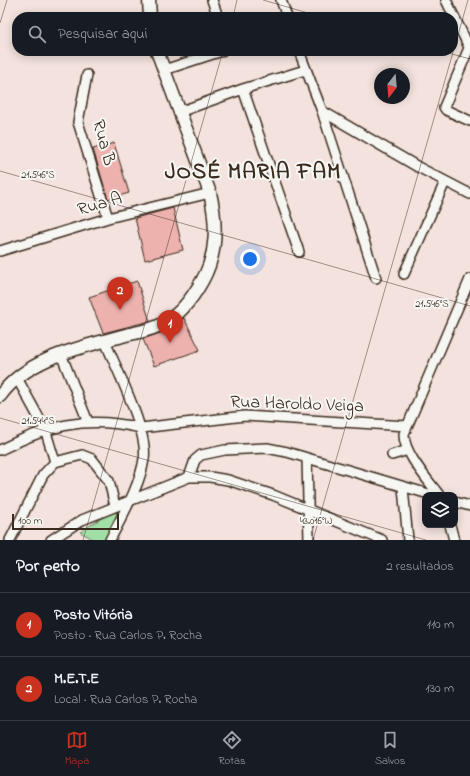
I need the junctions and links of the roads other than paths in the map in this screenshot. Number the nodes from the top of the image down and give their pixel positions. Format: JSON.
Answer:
{"nodes":[{"id":1,"x":149,"y":0,"type":"edge"},
{"id":2,"x":212,"y":0,"type":"edge"},
{"id":3,"x":281,"y":0,"type":"edge"},
{"id":4,"x":446,"y":0,"type":"edge"},
{"id":5,"x":150,"y":12,"type":"edge"},
{"id":6,"x":216,"y":12,"type":"edge"},
{"id":7,"x":285,"y":12,"type":"edge"},
{"id":8,"x":452,"y":12,"type":"edge"},
{"id":9,"x":458,"y":24,"type":"edge"},
{"id":10,"x":470,"y":48,"type":"edge"},
{"id":11,"x":159,"y":56,"type":"edge"},
{"id":12,"x":207,"y":56,"type":"edge"},
{"id":13,"x":301,"y":56,"type":"edge"},
{"id":14,"x":164,"y":70,"type":"junction"},
{"id":15,"x":305,"y":70,"type":"junction"},
{"id":16,"x":87,"y":75,"type":"dead end"},
{"id":17,"x":243,"y":89,"type":"junction"},
{"id":18,"x":322,"y":111,"type":"junction"},
{"id":19,"x":179,"y":112,"type":"junction"},
{"id":20,"x":470,"y":121,"type":"edge"},
{"id":21,"x":445,"y":182,"type":"junction"},
{"id":22,"x":210,"y":193,"type":"junction"},
{"id":23,"x":470,"y":194,"type":"edge"},
{"id":24,"x":108,"y":218,"type":"junction"},
{"id":25,"x":0,"y":251,"type":"edge"},
{"id":26,"x":299,"y":252,"type":"dead end"},
{"id":27,"x":404,"y":274,"type":"dead end"},
{"id":28,"x":376,"y":278,"type":"dead end"},
{"id":29,"x":470,"y":279,"type":"edge"},
{"id":30,"x":105,"y":341,"type":"junction"},
{"id":31,"x":62,"y":354,"type":"junction"},
{"id":32,"x":17,"y":378,"type":"junction"},
{"id":33,"x":0,"y":396,"type":"edge"},
{"id":34,"x":88,"y":422,"type":"junction"},
{"id":35,"x":407,"y":426,"type":"junction"},
{"id":36,"x":141,"y":428,"type":"junction"},
{"id":37,"x":45,"y":429,"type":"junction"},
{"id":38,"x":0,"y":450,"type":"edge"},
{"id":39,"x":408,"y":450,"type":"junction"},
{"id":40,"x":392,"y":455,"type":"dead end"},
{"id":41,"x":308,"y":458,"type":"junction"},
{"id":42,"x":55,"y":462,"type":"junction"},
{"id":43,"x":189,"y":477,"type":"junction"},
{"id":44,"x":403,"y":488,"type":"junction"},
{"id":45,"x":437,"y":492,"type":"edge"},
{"id":46,"x":422,"y":493,"type":"edge"},
{"id":47,"x":128,"y":503,"type":"junction"},
{"id":48,"x":458,"y":503,"type":"edge"},
{"id":49,"x":115,"y":506,"type":"junction"},
{"id":50,"x":470,"y":506,"type":"edge"},
{"id":51,"x":309,"y":509,"type":"junction"},
{"id":52,"x":451,"y":528,"type":"edge"},
{"id":53,"x":60,"y":536,"type":"edge"},
{"id":54,"x":10,"y":540,"type":"edge"},
{"id":55,"x":51,"y":540,"type":"edge"},
{"id":56,"x":110,"y":540,"type":"edge"},
{"id":57,"x":309,"y":540,"type":"edge"},
{"id":58,"x":382,"y":540,"type":"edge"},
{"id":59,"x":408,"y":540,"type":"edge"},
{"id":60,"x":454,"y":540,"type":"edge"}],
"edges":[{"from":1,"to":5,"type":"main road"},
{"from":2,"to":6,"type":"street"},
{"from":3,"to":7,"type":"street"},
{"from":4,"to":8,"type":"street"},
{"from":9,"to":10,"type":"street"},
{"from":10,"to":20,"type":"street"},
{"from":11,"to":14,"type":"main road"},
{"from":12,"to":14,"type":"street"},
{"from":13,"to":15,"type":"street"},
{"from":14,"to":19,"type":"main road"},
{"from":15,"to":17,"type":"street"},
{"from":15,"to":18,"type":"street"},
{"from":16,"to":24,"type":"street","name":"Rua B"},
{"from":17,"to":19,"type":"street"},
{"from":17,"to":26,"type":"street"},
{"from":18,"to":21,"type":"street"},
{"from":18,"to":28,"type":"street"},
{"from":19,"to":22,"type":"main road"},
{"from":21,"to":23,"type":"street"},
{"from":21,"to":27,"type":"street"},
{"from":22,"to":24,"type":"street","name":"Rua A"},
{"from":22,"to":30,"type":"main road"},
{"from":24,"to":25,"type":"street","name":"Rua A"},
{"from":29,"to":35,"type":"street"},
{"from":30,"to":31,"type":"main road"},
{"from":30,"to":36,"type":"street"},
{"from":31,"to":32,"type":"main road"},
{"from":31,"to":34,"type":"street"},
{"from":32,"to":33,"type":"main road"},
{"from":32,"to":37,"type":"street"},
{"from":34,"to":36,"type":"street","name":"Rua Haroldo Veiga"},
{"from":34,"to":37,"type":"street","name":"Rua Haroldo Veiga"},
{"from":35,"to":36,"type":"street","name":"Rua Haroldo Veiga"},
{"from":35,"to":39,"type":"street"},
{"from":36,"to":47,"type":"street"},
{"from":37,"to":38,"type":"street","name":"Rua Haroldo Veiga"},
{"from":37,"to":42,"type":"street"},
{"from":39,"to":40,"type":"street"},
{"from":39,"to":45,"type":"street"},
{"from":41,"to":43,"type":"street"},
{"from":41,"to":44,"type":"street"},
{"from":41,"to":51,"type":"street"},
{"from":42,"to":49,"type":"street"},
{"from":42,"to":54,"type":"street"},
{"from":43,"to":47,"type":"street"},
{"from":43,"to":51,"type":"street"},
{"from":44,"to":46,"type":"street"},
{"from":44,"to":59,"type":"street"},
{"from":47,"to":49,"type":"street"},
{"from":47,"to":56,"type":"street"},
{"from":48,"to":50,"type":"street"},
{"from":49,"to":53,"type":"street"},
{"from":51,"to":57,"type":"street"},
{"from":51,"to":58,"type":"street"},
{"from":52,"to":60,"type":"street"},
{"from":53,"to":55,"type":"street"}]}
